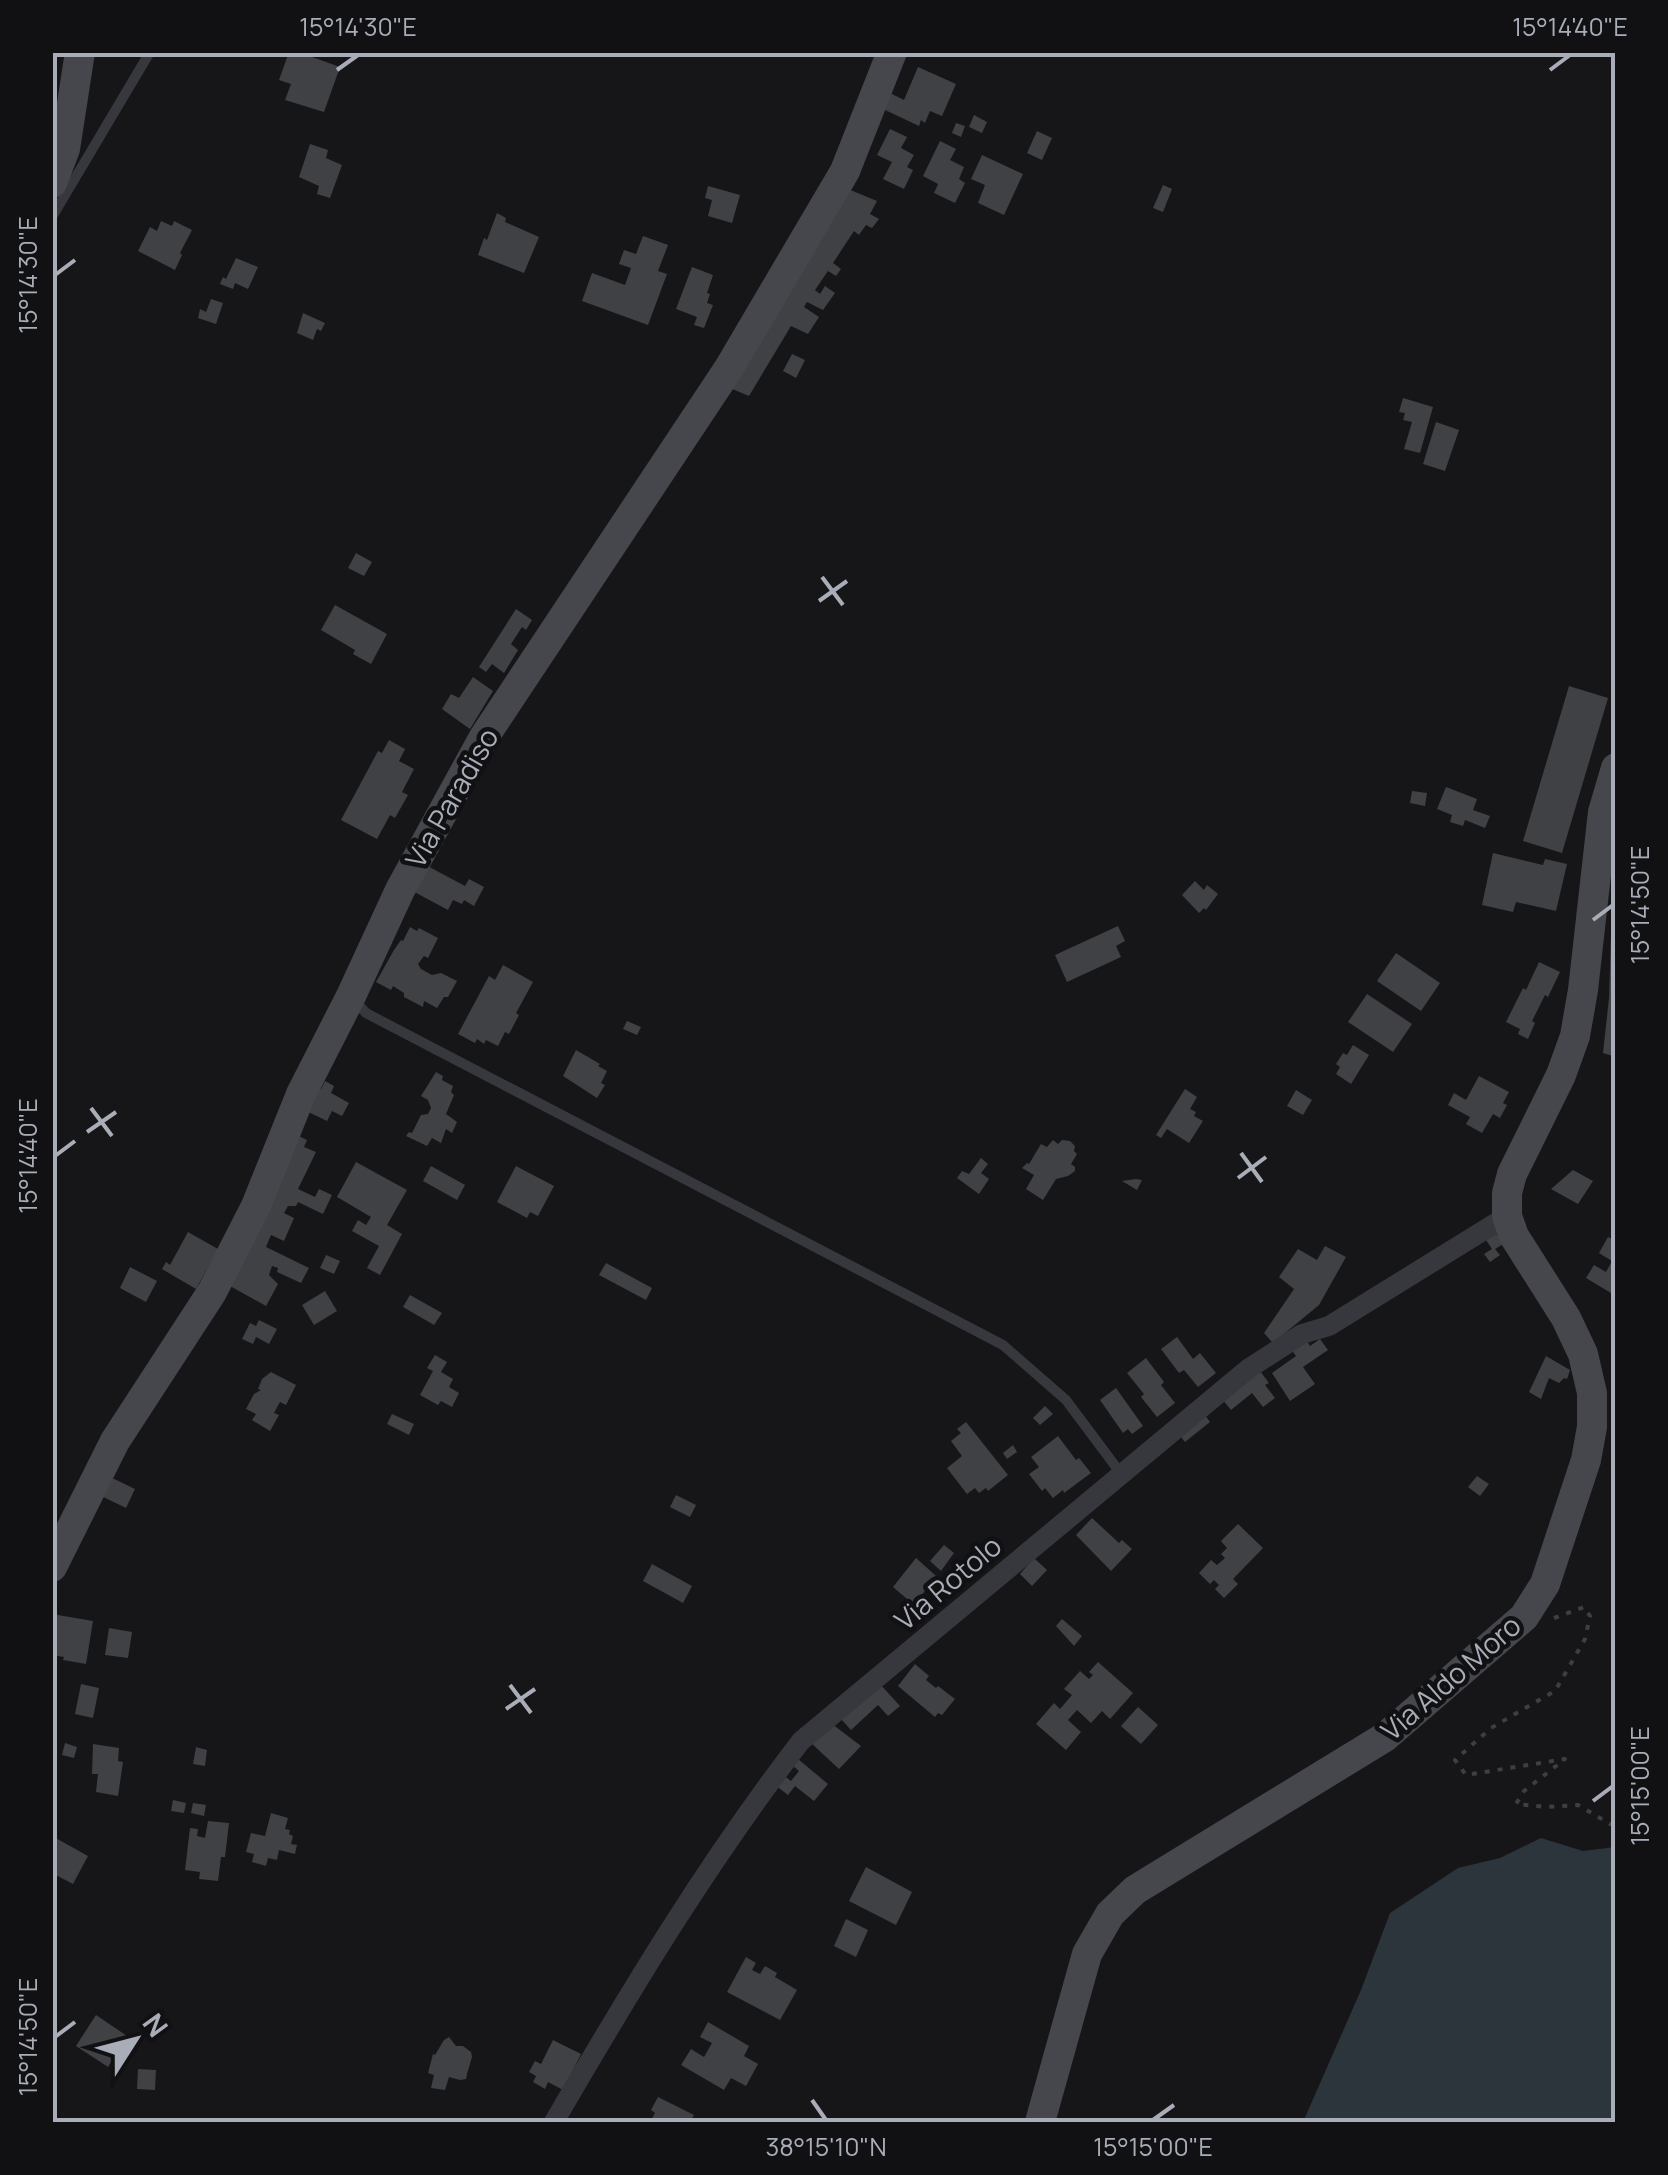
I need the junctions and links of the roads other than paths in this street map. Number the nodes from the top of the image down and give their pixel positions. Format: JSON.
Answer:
{"nodes":[{"id":1,"x":80,"y":52,"type":"edge"},
{"id":2,"x":150,"y":52,"type":"edge"},
{"id":3,"x":892,"y":52,"type":"edge"},
{"id":4,"x":52,"y":182,"type":"edge"},
{"id":5,"x":52,"y":217,"type":"edge"},
{"id":6,"x":1616,"y":768,"type":"edge"},
{"id":7,"x":351,"y":996,"type":"junction"},
{"id":8,"x":1507,"y":1216,"type":"junction"},
{"id":9,"x":1122,"y":1475,"type":"junction"},
{"id":10,"x":52,"y":1567,"type":"edge"},
{"id":11,"x":554,"y":2122,"type":"edge"},
{"id":12,"x":1040,"y":2122,"type":"edge"}],
"edges":[{"from":1,"to":4,"type":"street"},
{"from":2,"to":5,"type":"lane"},
{"from":3,"to":7,"type":"street","name":"Via Paradiso"},
{"from":6,"to":8,"type":"street"},
{"from":7,"to":9,"type":"lane"},
{"from":7,"to":10,"type":"street","name":"Via Paradiso"},
{"from":8,"to":9,"type":"street","name":"Via Rotolo"},
{"from":8,"to":12,"type":"street","name":"Via Aldo Moro"},
{"from":9,"to":11,"type":"street","name":"Via Rotolo"}]}
